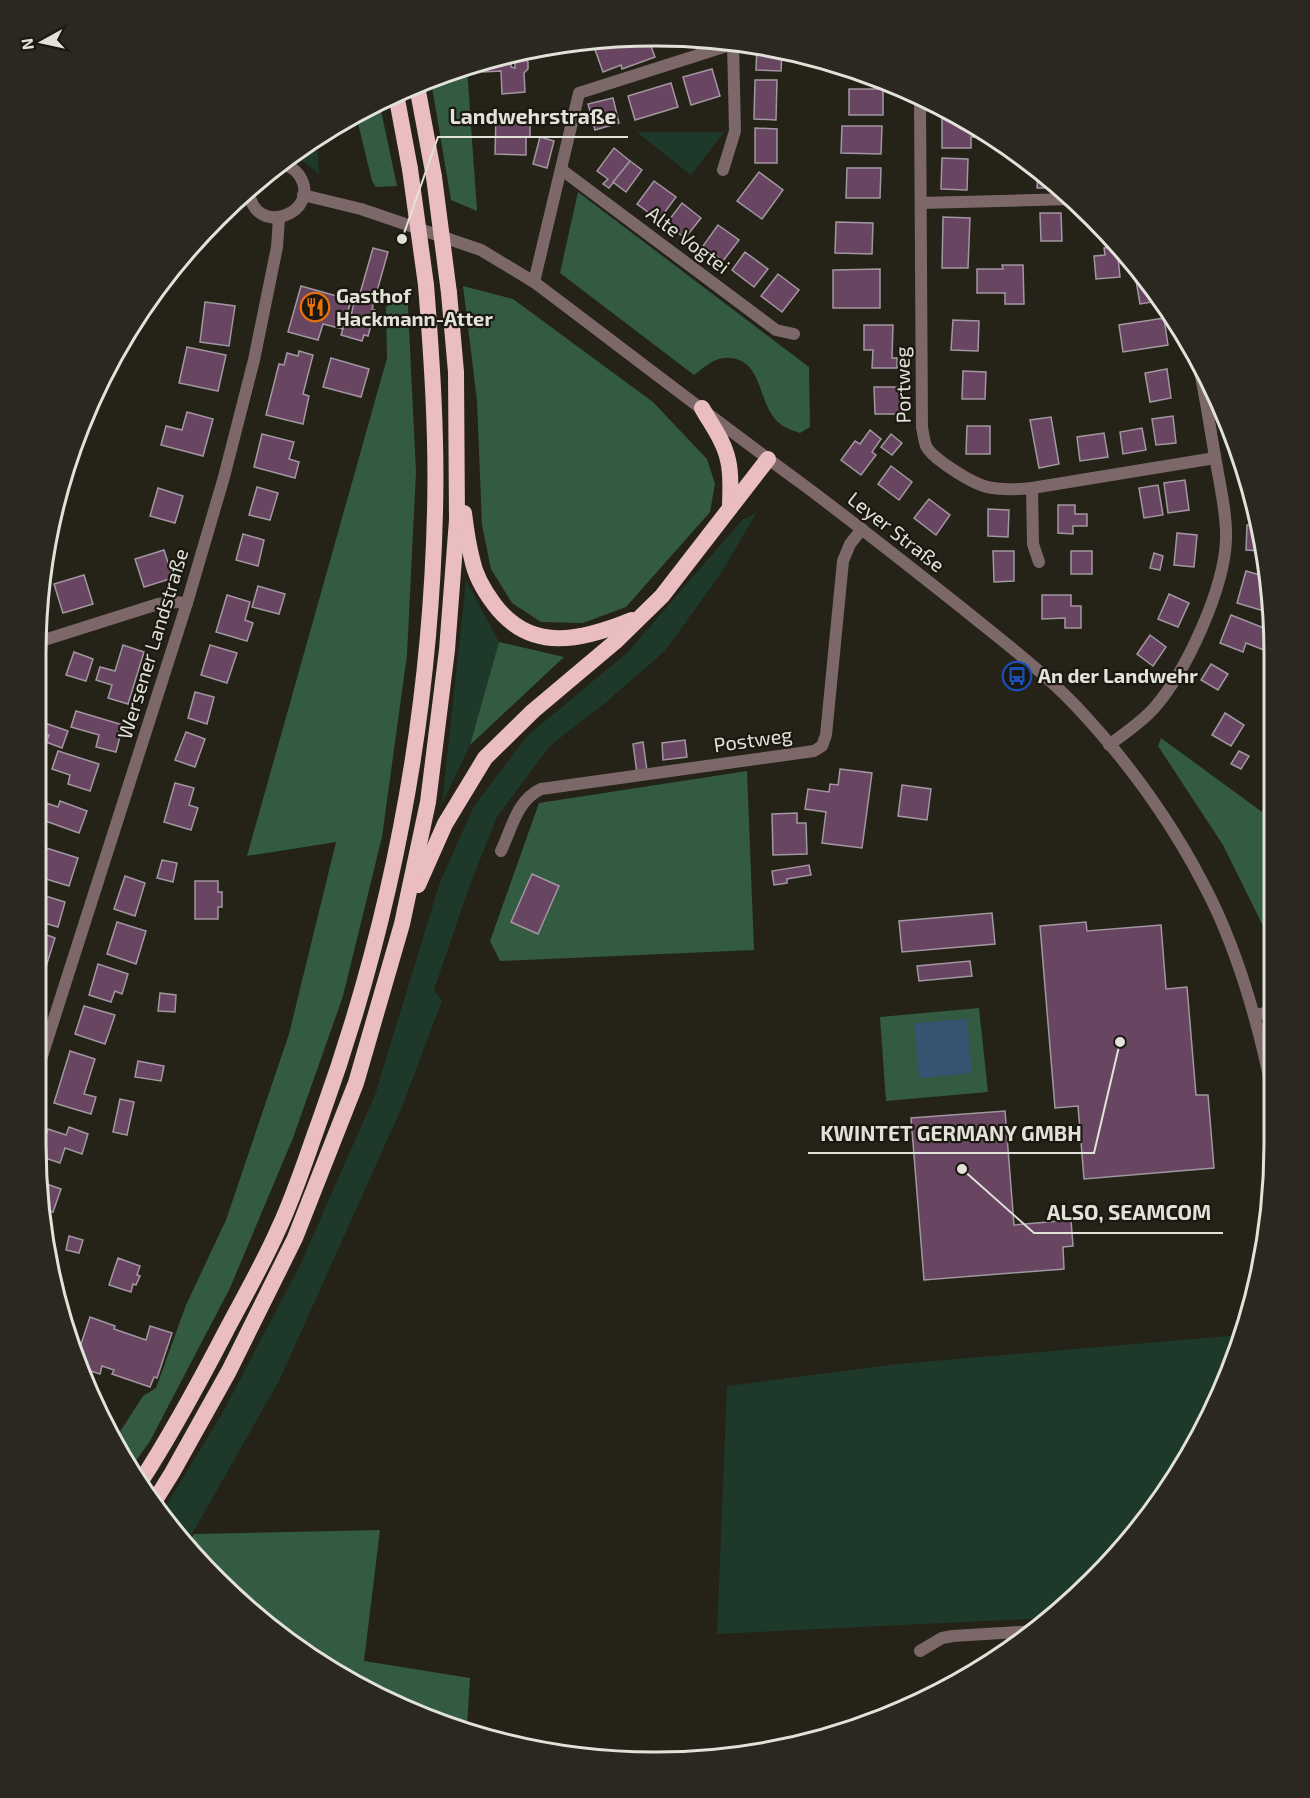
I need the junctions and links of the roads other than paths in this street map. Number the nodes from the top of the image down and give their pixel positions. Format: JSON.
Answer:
{"nodes":[{"id":1,"x":717,"y":50,"type":"edge"},
{"id":2,"x":734,"y":52,"type":"edge"},
{"id":3,"x":419,"y":95,"type":"edge"},
{"id":4,"x":398,"y":104,"type":"edge"},
{"id":5,"x":921,"y":108,"type":"edge"},
{"id":6,"x":291,"y":167,"type":"edge"},
{"id":7,"x":562,"y":170,"type":"junction"},
{"id":8,"x":723,"y":170,"type":"dead end"},
{"id":9,"x":303,"y":195,"type":"junction"},
{"id":10,"x":1057,"y":199,"type":"edge"},
{"id":11,"x":251,"y":201,"type":"edge"},
{"id":12,"x":921,"y":203,"type":"junction"},
{"id":13,"x":279,"y":218,"type":"junction"},
{"id":14,"x":534,"y":282,"type":"junction"},
{"id":15,"x":794,"y":334,"type":"dead end"},
{"id":16,"x":1210,"y":406,"type":"edge"},
{"id":17,"x":702,"y":408,"type":"junction"},
{"id":18,"x":1215,"y":458,"type":"junction"},
{"id":19,"x":768,"y":459,"type":"junction"},
{"id":20,"x":458,"y":471,"type":"junction"},
{"id":21,"x":1032,"y":488,"type":"junction"},
{"id":22,"x":730,"y":508,"type":"junction"},
{"id":23,"x":862,"y":529,"type":"junction"},
{"id":24,"x":1039,"y":562,"type":"dead end"},
{"id":25,"x":187,"y":603,"type":"junction"},
{"id":26,"x":640,"y":617,"type":"junction"},
{"id":27,"x":47,"y":639,"type":"edge"},
{"id":28,"x":1109,"y":745,"type":"junction"},
{"id":29,"x":501,"y":851,"type":"dead end"},
{"id":30,"x":402,"y":924,"type":"junction"},
{"id":31,"x":1264,"y":1013,"type":"edge"},
{"id":32,"x":1254,"y":1015,"type":"junction"},
{"id":33,"x":47,"y":1041,"type":"edge"},
{"id":34,"x":1264,"y":1057,"type":"edge"},
{"id":35,"x":145,"y":1475,"type":"edge"},
{"id":36,"x":159,"y":1494,"type":"edge"},
{"id":37,"x":1016,"y":1632,"type":"edge"},
{"id":38,"x":920,"y":1651,"type":"dead end"}],
"edges":[{"from":1,"to":7,"type":"street"},
{"from":2,"to":8,"type":"street"},
{"from":3,"to":20,"type":"highway","bridge":true},
{"from":4,"to":35,"type":"highway","bridge":true},
{"from":5,"to":12,"type":"street","name":"Portweg"},
{"from":6,"to":9,"type":"street"},
{"from":7,"to":14,"type":"street"},
{"from":7,"to":15,"type":"street","name":"Alte Vogtei"},
{"from":9,"to":13,"type":"street"},
{"from":9,"to":14,"type":"street","name":"Leyer Straße"},
{"from":10,"to":12,"type":"street"},
{"from":11,"to":13,"type":"street"},
{"from":12,"to":21,"type":"street","name":"Portweg"},
{"from":13,"to":25,"type":"street","name":"Wersener Landstraße"},
{"from":14,"to":17,"type":"street","name":"Leyer Straße"},
{"from":16,"to":18,"type":"street"},
{"from":17,"to":19,"type":"street","name":"Leyer Straße"},
{"from":17,"to":22,"type":"highway"},
{"from":18,"to":21,"type":"street","name":"Portweg"},
{"from":18,"to":28,"type":"street"},
{"from":19,"to":22,"type":"highway"},
{"from":19,"to":23,"type":"street","name":"Leyer Straße"},
{"from":20,"to":26,"type":"highway"},
{"from":20,"to":30,"type":"highway"},
{"from":21,"to":24,"type":"street"},
{"from":22,"to":26,"type":"highway"},
{"from":23,"to":28,"type":"street","name":"Leyer Straße"},
{"from":23,"to":29,"type":"street","name":"Postweg"},
{"from":25,"to":27,"type":"street"},
{"from":25,"to":33,"type":"street","name":"Wersener Landstraße"},
{"from":26,"to":30,"type":"highway"},
{"from":28,"to":32,"type":"street","name":"Leyer Straße"},
{"from":30,"to":36,"type":"highway"},
{"from":31,"to":32,"type":"street"},
{"from":32,"to":34,"type":"street","name":"Leyer Straße"},
{"from":37,"to":38,"type":"street"}]}
